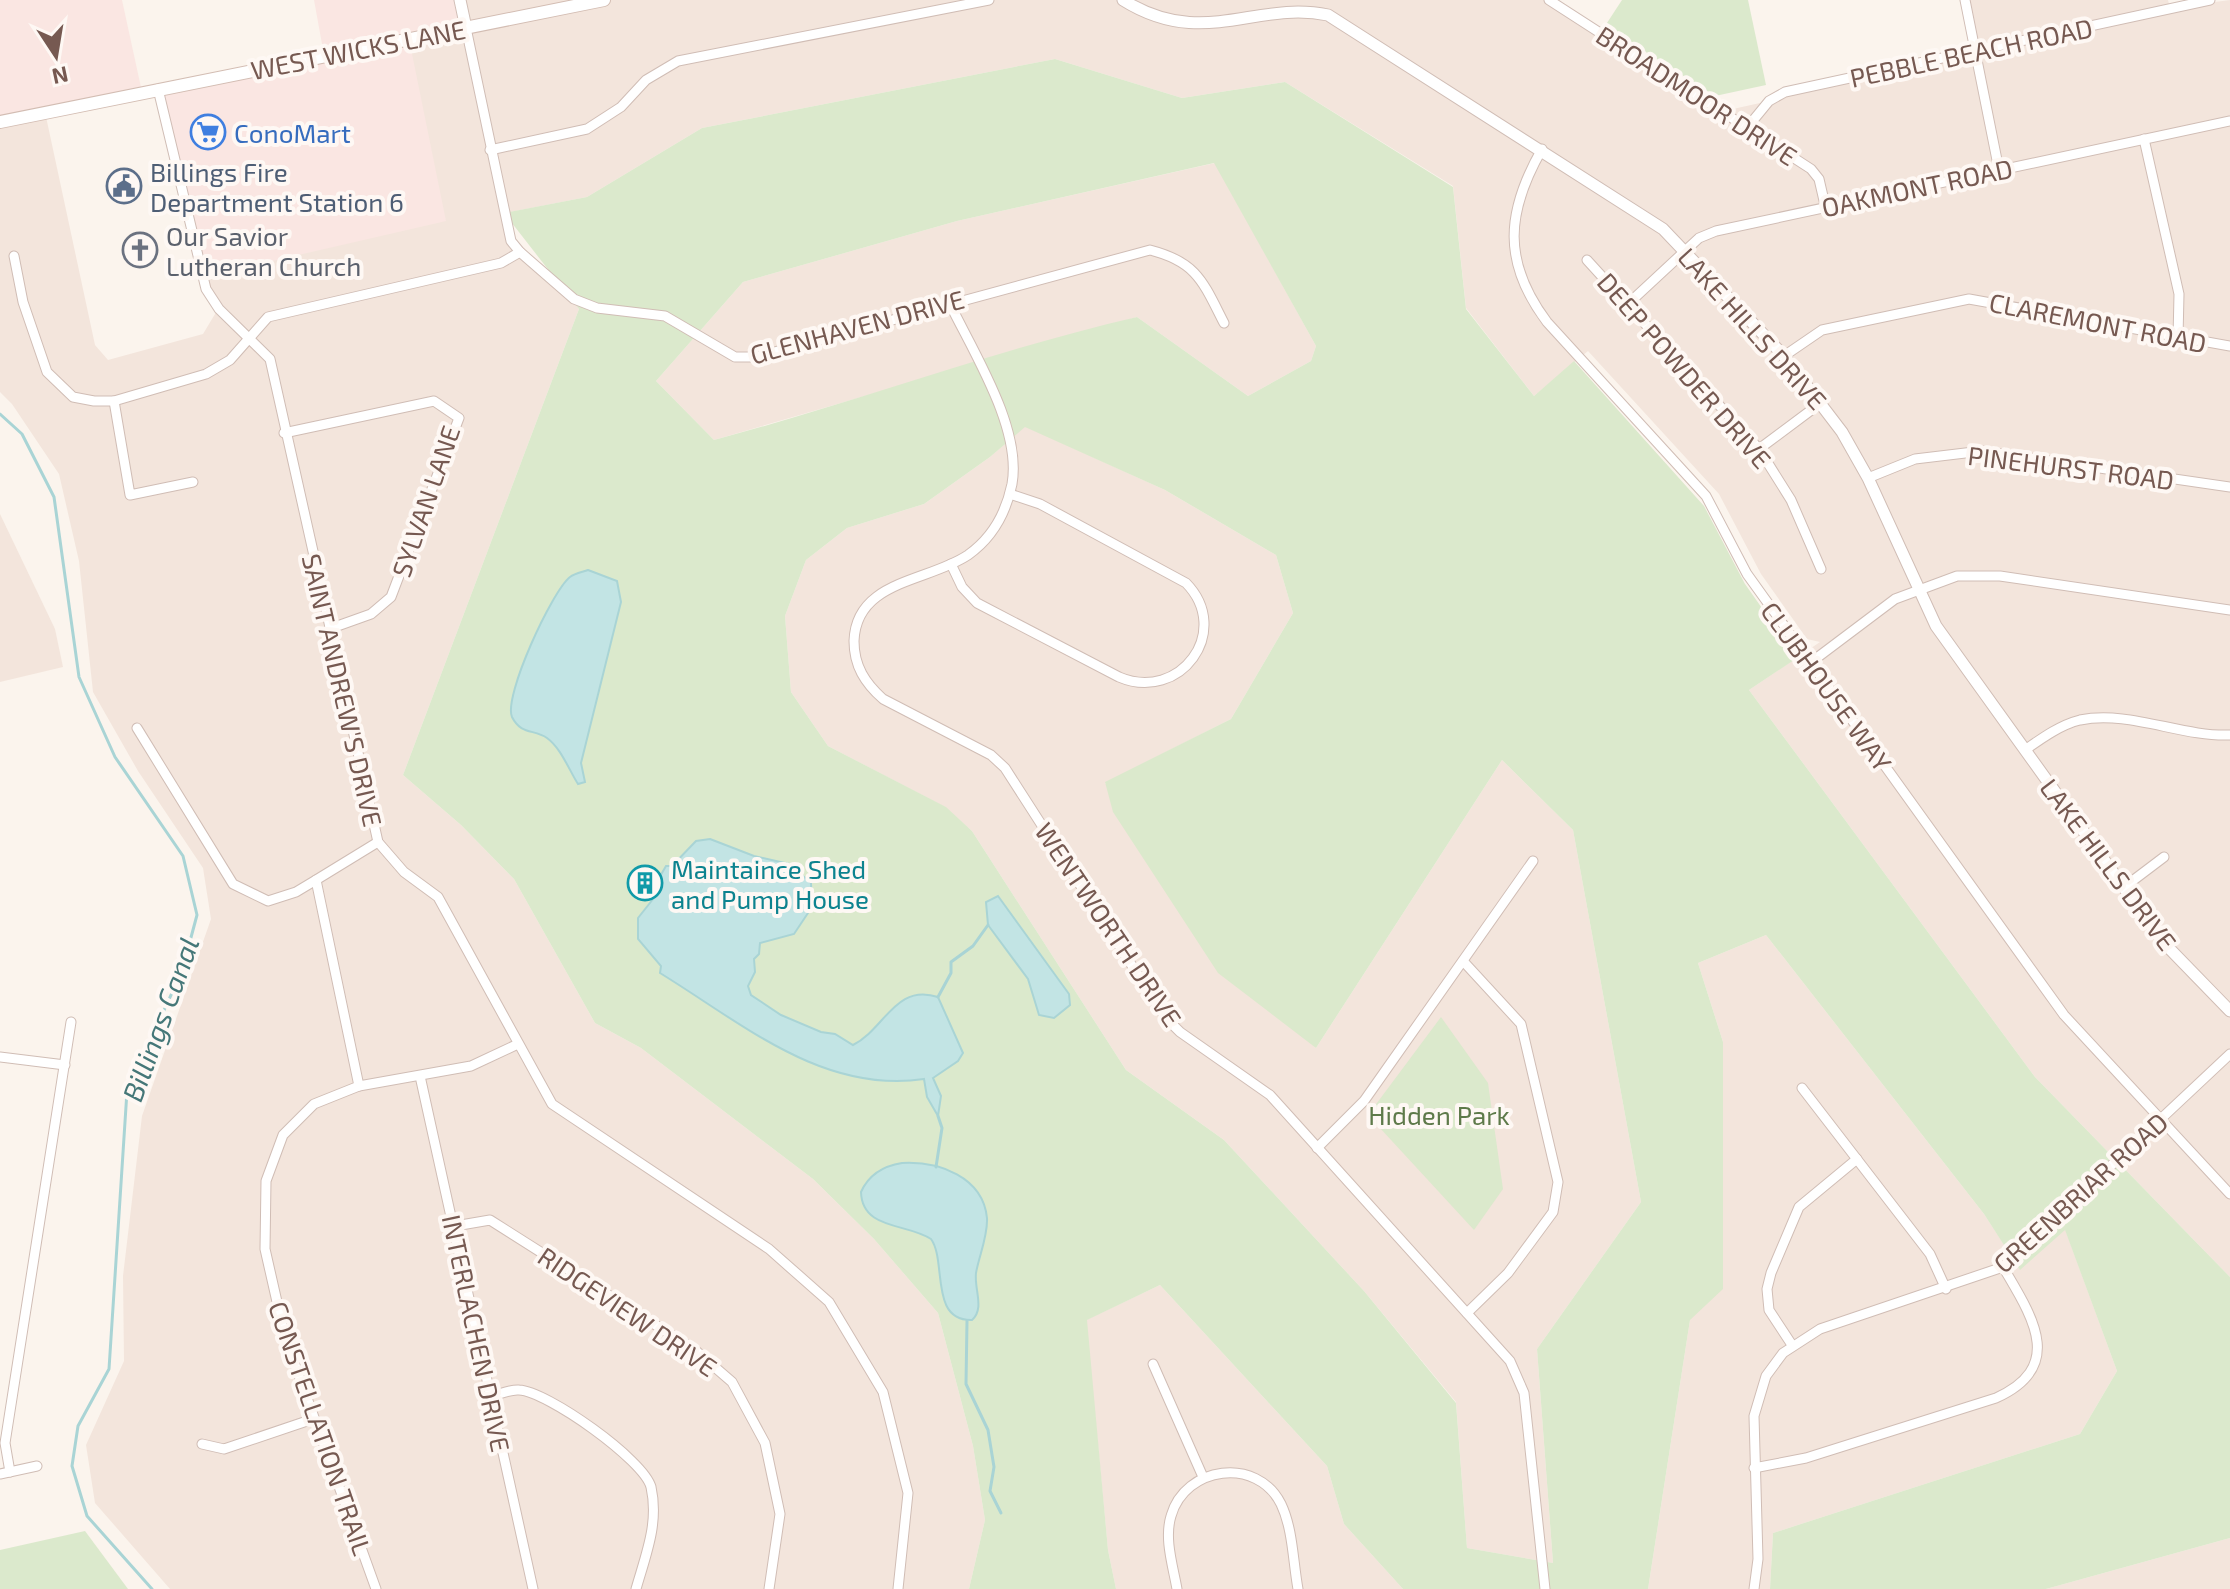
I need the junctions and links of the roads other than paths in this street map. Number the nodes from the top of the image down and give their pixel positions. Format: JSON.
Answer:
{"nodes":[{"id":1,"x":460,"y":0,"type":"edge"},
{"id":2,"x":604,"y":0,"type":"edge"},
{"id":3,"x":989,"y":0,"type":"edge"},
{"id":4,"x":1123,"y":0,"type":"edge"},
{"id":5,"x":1549,"y":0,"type":"edge"},
{"id":6,"x":1965,"y":0,"type":"edge"},
{"id":7,"x":2210,"y":0,"type":"edge"},
{"id":8,"x":466,"y":28,"type":"junction"},
{"id":9,"x":1974,"y":51,"type":"junction"},
{"id":10,"x":158,"y":89,"type":"junction"},
{"id":11,"x":2230,"y":121,"type":"edge"},
{"id":12,"x":0,"y":122,"type":"edge"},
{"id":13,"x":1746,"y":129,"type":"junction"},
{"id":14,"x":2144,"y":139,"type":"junction"},
{"id":15,"x":1542,"y":149,"type":"junction"},
{"id":16,"x":490,"y":150,"type":"junction"},
{"id":17,"x":1999,"y":170,"type":"junction"},
{"id":18,"x":1825,"y":205,"type":"junction"},
{"id":19,"x":520,"y":252,"type":"junction"},
{"id":20,"x":1686,"y":252,"type":"junction"},
{"id":21,"x":14,"y":256,"type":"dead end"},
{"id":22,"x":1587,"y":260,"type":"dead end"},
{"id":23,"x":949,"y":302,"type":"junction"},
{"id":24,"x":1629,"y":303,"type":"junction"},
{"id":25,"x":1224,"y":323,"type":"dead end"},
{"id":26,"x":249,"y":336,"type":"junction"},
{"id":27,"x":2178,"y":338,"type":"junction"},
{"id":28,"x":2230,"y":346,"type":"edge"},
{"id":29,"x":1784,"y":356,"type":"junction"},
{"id":30,"x":114,"y":401,"type":"junction"},
{"id":31,"x":1822,"y":402,"type":"junction"},
{"id":32,"x":284,"y":433,"type":"junction"},
{"id":33,"x":1759,"y":449,"type":"junction"},
{"id":34,"x":1868,"y":478,"type":"junction"},
{"id":35,"x":193,"y":482,"type":"dead end"},
{"id":36,"x":2230,"y":487,"type":"edge"},
{"id":37,"x":1010,"y":494,"type":"junction"},
{"id":38,"x":951,"y":564,"type":"junction"},
{"id":39,"x":1821,"y":569,"type":"dead end"},
{"id":40,"x":1917,"y":591,"type":"junction"},
{"id":41,"x":2230,"y":610,"type":"edge"},
{"id":42,"x":329,"y":629,"type":"junction"},
{"id":43,"x":1810,"y":663,"type":"junction"},
{"id":44,"x":137,"y":728,"type":"dead end"},
{"id":45,"x":2230,"y":735,"type":"edge"},
{"id":46,"x":2025,"y":750,"type":"junction"},
{"id":47,"x":378,"y":842,"type":"junction"},
{"id":48,"x":2164,"y":857,"type":"dead end"},
{"id":49,"x":1533,"y":861,"type":"dead end"},
{"id":50,"x":316,"y":880,"type":"junction"},
{"id":51,"x":2123,"y":888,"type":"junction"},
{"id":52,"x":1463,"y":961,"type":"junction"},
{"id":53,"x":2230,"y":1011,"type":"edge"},
{"id":54,"x":71,"y":1022,"type":"dead end"},
{"id":55,"x":518,"y":1044,"type":"junction"},
{"id":56,"x":2230,"y":1054,"type":"edge"},
{"id":57,"x":0,"y":1057,"type":"edge"},
{"id":58,"x":65,"y":1065,"type":"junction"},
{"id":59,"x":420,"y":1076,"type":"junction"},
{"id":60,"x":359,"y":1086,"type":"junction"},
{"id":61,"x":1802,"y":1088,"type":"dead end"},
{"id":62,"x":2160,"y":1121,"type":"junction"},
{"id":63,"x":1317,"y":1148,"type":"junction"},
{"id":64,"x":1857,"y":1159,"type":"junction"},
{"id":65,"x":2230,"y":1194,"type":"edge"},
{"id":66,"x":455,"y":1226,"type":"junction"},
{"id":67,"x":2003,"y":1267,"type":"junction"},
{"id":68,"x":1946,"y":1289,"type":"junction"},
{"id":69,"x":1467,"y":1313,"type":"junction"},
{"id":70,"x":1792,"y":1345,"type":"junction"},
{"id":71,"x":1153,"y":1364,"type":"dead end"},
{"id":72,"x":489,"y":1397,"type":"junction"},
{"id":73,"x":313,"y":1419,"type":"junction"},
{"id":74,"x":202,"y":1444,"type":"dead end"},
{"id":75,"x":37,"y":1466,"type":"dead end"},
{"id":76,"x":1754,"y":1468,"type":"junction"},
{"id":77,"x":5,"y":1473,"type":"edge"},
{"id":78,"x":1203,"y":1477,"type":"junction"},
{"id":79,"x":376,"y":1589,"type":"edge"},
{"id":80,"x":533,"y":1589,"type":"edge"},
{"id":81,"x":636,"y":1589,"type":"edge"},
{"id":82,"x":769,"y":1589,"type":"edge"},
{"id":83,"x":898,"y":1589,"type":"edge"},
{"id":84,"x":1177,"y":1589,"type":"edge"},
{"id":85,"x":1298,"y":1589,"type":"edge"},
{"id":86,"x":1545,"y":1589,"type":"edge"},
{"id":87,"x":1754,"y":1589,"type":"edge"}],
"edges":[{"from":1,"to":8,"type":"street"},
{"from":2,"to":8,"type":"main road","name":"WEST WICKS LANE"},
{"from":3,"to":16,"type":"street"},
{"from":4,"to":15,"type":"street","name":"LAKE HILLS DRIVE"},
{"from":5,"to":13,"type":"street","name":"BROADMOOR DRIVE"},
{"from":6,"to":9,"type":"street"},
{"from":7,"to":9,"type":"street","name":"PEBBLE BEACH ROAD"},
{"from":8,"to":10,"type":"main road","name":"WEST WICKS LANE"},
{"from":8,"to":16,"type":"street","name":"GLENHAVEN DRIVE"},
{"from":9,"to":13,"type":"street","name":"PEBBLE BEACH ROAD"},
{"from":9,"to":17,"type":"street"},
{"from":10,"to":12,"type":"main road","name":"WEST WICKS LANE"},
{"from":10,"to":26,"type":"street","name":"SAINT ANDREW'S DRIVE"},
{"from":11,"to":14,"type":"street","name":"OAKMONT ROAD"},
{"from":13,"to":18,"type":"street","name":"BROADMOOR DRIVE"},
{"from":14,"to":17,"type":"street","name":"OAKMONT ROAD"},
{"from":14,"to":27,"type":"street"},
{"from":15,"to":20,"type":"street","name":"LAKE HILLS DRIVE"},
{"from":15,"to":43,"type":"street","name":"CLUBHOUSE WAY"},
{"from":16,"to":19,"type":"street","name":"GLENHAVEN DRIVE"},
{"from":17,"to":18,"type":"street","name":"OAKMONT ROAD"},
{"from":18,"to":20,"type":"street","name":"OAKMONT ROAD"},
{"from":19,"to":23,"type":"street","name":"GLENHAVEN DRIVE"},
{"from":19,"to":26,"type":"street"},
{"from":20,"to":24,"type":"street","name":"OAKMONT ROAD"},
{"from":20,"to":29,"type":"street","name":"LAKE HILLS DRIVE"},
{"from":21,"to":30,"type":"street"},
{"from":22,"to":24,"type":"street","name":"DEEP POWDER DRIVE"},
{"from":23,"to":25,"type":"street","name":"GLENHAVEN DRIVE"},
{"from":23,"to":37,"type":"street","name":"WENTWORTH DRIVE"},
{"from":24,"to":33,"type":"street","name":"DEEP POWDER DRIVE"},
{"from":26,"to":30,"type":"street"},
{"from":26,"to":32,"type":"street","name":"SAINT ANDREW'S DRIVE"},
{"from":27,"to":28,"type":"street","name":"CLAREMONT ROAD"},
{"from":27,"to":29,"type":"street","name":"CLAREMONT ROAD"},
{"from":29,"to":31,"type":"street","name":"LAKE HILLS DRIVE"},
{"from":30,"to":35,"type":"street"},
{"from":31,"to":33,"type":"street"},
{"from":31,"to":34,"type":"street","name":"LAKE HILLS DRIVE"},
{"from":32,"to":42,"type":"street","name":"SAINT ANDREW'S DRIVE"},
{"from":32,"to":42,"type":"street","name":"SYLVAN LANE"},
{"from":33,"to":39,"type":"street","name":"DEEP POWDER DRIVE"},
{"from":34,"to":36,"type":"street","name":"PINEHURST ROAD"},
{"from":34,"to":40,"type":"street","name":"LAKE HILLS DRIVE"},
{"from":37,"to":38,"type":"street","name":"WENTWORTH DRIVE"},
{"from":37,"to":38,"type":"street"},
{"from":38,"to":63,"type":"street","name":"WENTWORTH DRIVE"},
{"from":40,"to":41,"type":"street"},
{"from":40,"to":43,"type":"street"},
{"from":40,"to":46,"type":"street","name":"LAKE HILLS DRIVE"},
{"from":42,"to":47,"type":"street","name":"SAINT ANDREW'S DRIVE"},
{"from":43,"to":62,"type":"street","name":"CLUBHOUSE WAY"},
{"from":44,"to":50,"type":"street"},
{"from":45,"to":46,"type":"street"},
{"from":46,"to":51,"type":"street","name":"LAKE HILLS DRIVE"},
{"from":47,"to":50,"type":"street"},
{"from":47,"to":55,"type":"street","name":"SAINT ANDREW'S DRIVE"},
{"from":48,"to":51,"type":"street"},
{"from":49,"to":52,"type":"street"},
{"from":50,"to":60,"type":"street"},
{"from":51,"to":53,"type":"street","name":"LAKE HILLS DRIVE"},
{"from":52,"to":63,"type":"street"},
{"from":52,"to":69,"type":"street"},
{"from":54,"to":58,"type":"street"},
{"from":55,"to":59,"type":"street","name":"CONSTELLATION TRAIL"},
{"from":55,"to":83,"type":"street","name":"SAINT ANDREW'S DRIVE"},
{"from":56,"to":62,"type":"street","name":"GREENBRIAR ROAD"},
{"from":57,"to":58,"type":"street"},
{"from":58,"to":77,"type":"street"},
{"from":59,"to":60,"type":"street","name":"CONSTELLATION TRAIL"},
{"from":59,"to":66,"type":"street","name":"INTERLACHEN DRIVE"},
{"from":60,"to":73,"type":"street","name":"CONSTELLATION TRAIL"},
{"from":61,"to":64,"type":"street"},
{"from":62,"to":65,"type":"street","name":"CLUBHOUSE WAY"},
{"from":62,"to":67,"type":"street","name":"GREENBRIAR ROAD"},
{"from":63,"to":69,"type":"street","name":"WENTWORTH DRIVE"},
{"from":64,"to":68,"type":"street"},
{"from":64,"to":70,"type":"street"},
{"from":66,"to":72,"type":"street","name":"INTERLACHEN DRIVE"},
{"from":66,"to":82,"type":"street","name":"RIDGEVIEW DRIVE"},
{"from":67,"to":68,"type":"street","name":"GREENBRIAR ROAD"},
{"from":67,"to":76,"type":"street"},
{"from":68,"to":70,"type":"street","name":"GREENBRIAR ROAD"},
{"from":69,"to":86,"type":"street","name":"WENTWORTH DRIVE"},
{"from":70,"to":76,"type":"street","name":"GREENBRIAR ROAD"},
{"from":71,"to":78,"type":"street"},
{"from":72,"to":80,"type":"street","name":"INTERLACHEN DRIVE"},
{"from":72,"to":81,"type":"street"},
{"from":73,"to":74,"type":"street"},
{"from":73,"to":79,"type":"street","name":"CONSTELLATION TRAIL"},
{"from":75,"to":77,"type":"street"},
{"from":76,"to":87,"type":"street","name":"GREENBRIAR ROAD"},
{"from":78,"to":84,"type":"street"},
{"from":78,"to":85,"type":"street"}]}
